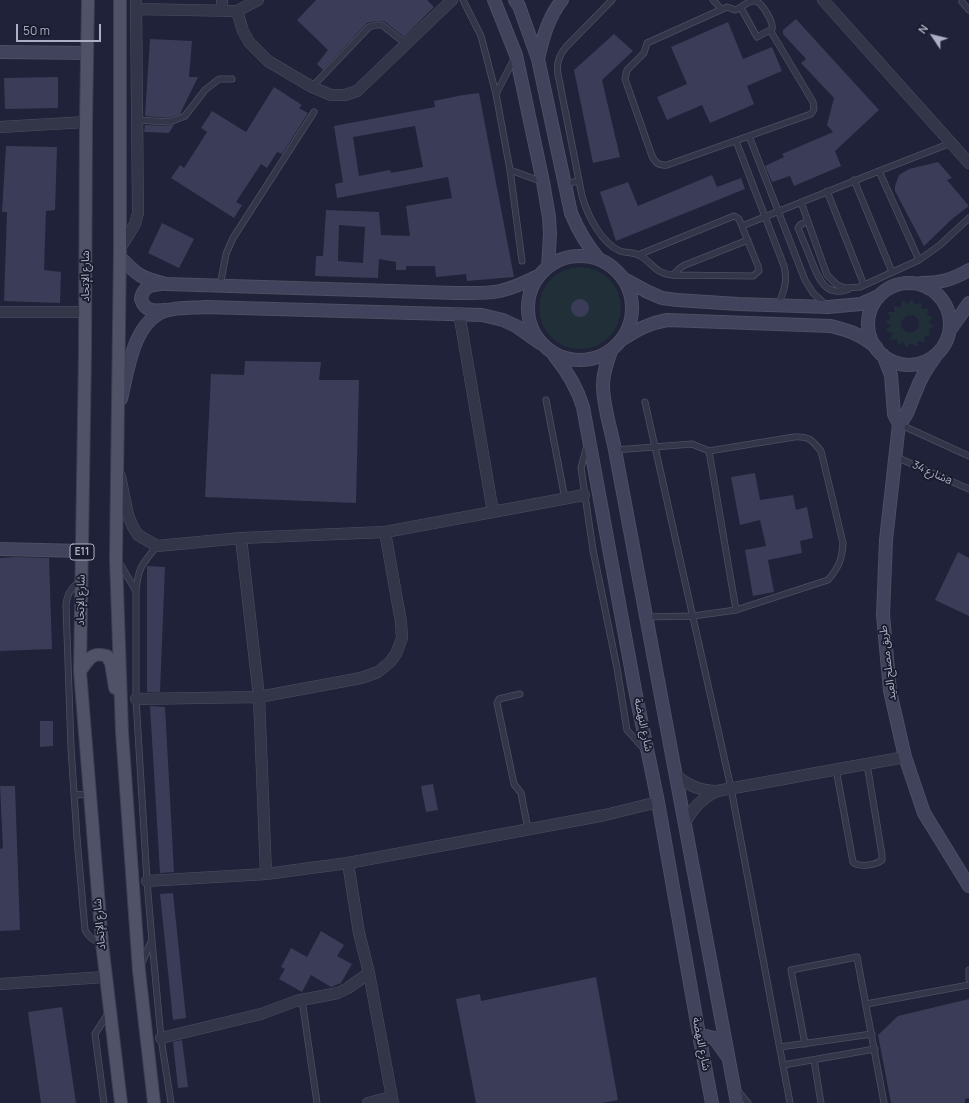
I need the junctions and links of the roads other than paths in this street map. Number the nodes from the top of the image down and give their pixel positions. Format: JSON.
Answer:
{"nodes":[{"id":1,"x":88,"y":0,"type":"edge"},
{"id":2,"x":120,"y":0,"type":"edge"},
{"id":3,"x":258,"y":0,"type":"edge"},
{"id":4,"x":452,"y":0,"type":"edge"},
{"id":5,"x":463,"y":0,"type":"edge"},
{"id":6,"x":494,"y":0,"type":"edge"},
{"id":7,"x":515,"y":0,"type":"edge"},
{"id":8,"x":562,"y":0,"type":"edge"},
{"id":9,"x":612,"y":0,"type":"edge"},
{"id":10,"x":713,"y":0,"type":"edge"},
{"id":11,"x":823,"y":0,"type":"edge"},
{"id":12,"x":962,"y":2,"type":"dead end"},
{"id":13,"x":136,"y":4,"type":"edge"},
{"id":14,"x":222,"y":5,"type":"edge"},
{"id":15,"x":741,"y":8,"type":"junction"},
{"id":16,"x":721,"y":10,"type":"junction"},
{"id":17,"x":969,"y":10,"type":"edge"},
{"id":18,"x":237,"y":11,"type":"junction"},
{"id":19,"x":770,"y":30,"type":"junction"},
{"id":20,"x":406,"y":44,"type":"junction"},
{"id":21,"x":0,"y":52,"type":"edge"},
{"id":22,"x":87,"y":53,"type":"junction"},
{"id":23,"x":516,"y":55,"type":"junction"},
{"id":24,"x":538,"y":59,"type":"junction"},
{"id":25,"x":232,"y":79,"type":"dead end"},
{"id":26,"x":312,"y":87,"type":"junction"},
{"id":27,"x":496,"y":94,"type":"junction"},
{"id":28,"x":314,"y":112,"type":"dead end"},
{"id":29,"x":137,"y":120,"type":"junction"},
{"id":30,"x":86,"y":122,"type":"junction"},
{"id":31,"x":0,"y":127,"type":"edge"},
{"id":32,"x":749,"y":136,"type":"junction"},
{"id":33,"x":736,"y":141,"type":"junction"},
{"id":34,"x":951,"y":144,"type":"junction"},
{"id":35,"x":969,"y":163,"type":"edge"},
{"id":36,"x":510,"y":170,"type":"junction"},
{"id":37,"x":879,"y":171,"type":"junction"},
{"id":38,"x":854,"y":180,"type":"junction"},
{"id":39,"x":579,"y":181,"type":"junction"},
{"id":40,"x":543,"y":182,"type":"junction"},
{"id":41,"x":565,"y":184,"type":"junction"},
{"id":42,"x":827,"y":192,"type":"junction"},
{"id":43,"x":801,"y":202,"type":"junction"},
{"id":44,"x":778,"y":211,"type":"junction"},
{"id":45,"x":765,"y":217,"type":"junction"},
{"id":46,"x":969,"y":218,"type":"edge"},
{"id":47,"x":808,"y":221,"type":"junction"},
{"id":48,"x":742,"y":226,"type":"junction"},
{"id":49,"x":748,"y":240,"type":"junction"},
{"id":50,"x":120,"y":253,"type":"junction"},
{"id":51,"x":638,"y":255,"type":"junction"},
{"id":52,"x":598,"y":258,"type":"junction"},
{"id":53,"x":919,"y":260,"type":"junction"},
{"id":54,"x":522,"y":261,"type":"dead end"},
{"id":55,"x":548,"y":267,"type":"junction"},
{"id":56,"x":969,"y":270,"type":"edge"},
{"id":57,"x":892,"y":272,"type":"junction"},
{"id":58,"x":673,"y":275,"type":"junction"},
{"id":59,"x":538,"y":276,"type":"junction"},
{"id":60,"x":624,"y":279,"type":"junction"},
{"id":61,"x":915,"y":283,"type":"junction"},
{"id":62,"x":166,"y":284,"type":"junction"},
{"id":63,"x":864,"y":285,"type":"junction"},
{"id":64,"x":220,"y":286,"type":"junction"},
{"id":65,"x":851,"y":288,"type":"junction"},
{"id":66,"x":879,"y":296,"type":"junction"},
{"id":67,"x":969,"y":302,"type":"edge"},
{"id":68,"x":778,"y":305,"type":"junction"},
{"id":69,"x":828,"y":307,"type":"junction"},
{"id":70,"x":0,"y":309,"type":"edge"},
{"id":71,"x":166,"y":310,"type":"junction"},
{"id":72,"x":86,"y":312,"type":"junction"},
{"id":73,"x":0,"y":313,"type":"edge"},
{"id":74,"x":459,"y":313,"type":"junction"},
{"id":75,"x":950,"y":331,"type":"junction"},
{"id":76,"x":622,"y":340,"type":"junction"},
{"id":77,"x":540,"y":343,"type":"junction"},
{"id":78,"x":611,"y":351,"type":"junction"},
{"id":79,"x":879,"y":351,"type":"junction"},
{"id":80,"x":937,"y":354,"type":"junction"},
{"id":81,"x":554,"y":355,"type":"junction"},
{"id":82,"x":546,"y":400,"type":"dead end"},
{"id":83,"x":645,"y":402,"type":"dead end"},
{"id":84,"x":118,"y":412,"type":"junction"},
{"id":85,"x":898,"y":424,"type":"junction"},
{"id":86,"x":590,"y":437,"type":"junction"},
{"id":87,"x":656,"y":447,"type":"junction"},
{"id":88,"x":615,"y":450,"type":"junction"},
{"id":89,"x":709,"y":451,"type":"junction"},
{"id":90,"x":969,"y":456,"type":"edge"},
{"id":91,"x":895,"y":457,"type":"junction"},
{"id":92,"x":117,"y":463,"type":"junction"},
{"id":93,"x":969,"y":489,"type":"edge"},
{"id":94,"x":584,"y":495,"type":"junction"},
{"id":95,"x":565,"y":499,"type":"junction"},
{"id":96,"x":493,"y":512,"type":"junction"},
{"id":97,"x":385,"y":532,"type":"junction"},
{"id":98,"x":241,"y":538,"type":"junction"},
{"id":99,"x":157,"y":546,"type":"junction"},
{"id":100,"x":0,"y":549,"type":"edge"},
{"id":101,"x":82,"y":551,"type":"junction"},
{"id":102,"x":116,"y":559,"type":"junction"},
{"id":103,"x":81,"y":581,"type":"junction"},
{"id":104,"x":136,"y":592,"type":"junction"},
{"id":105,"x":736,"y":610,"type":"junction"},
{"id":106,"x":693,"y":616,"type":"junction"},
{"id":107,"x":647,"y":617,"type":"junction"},
{"id":108,"x":80,"y":671,"type":"junction"},
{"id":109,"x":520,"y":694,"type":"dead end"},
{"id":110,"x":259,"y":697,"type":"junction"},
{"id":111,"x":136,"y":699,"type":"junction"},
{"id":112,"x":122,"y":732,"type":"junction"},
{"id":113,"x":649,"y":754,"type":"junction"},
{"id":114,"x":905,"y":757,"type":"junction"},
{"id":115,"x":867,"y":764,"type":"junction"},
{"id":116,"x":836,"y":769,"type":"junction"},
{"id":117,"x":676,"y":776,"type":"junction"},
{"id":118,"x":731,"y":788,"type":"junction"},
{"id":119,"x":717,"y":791,"type":"junction"},
{"id":120,"x":89,"y":794,"type":"junction"},
{"id":121,"x":74,"y":795,"type":"junction"},
{"id":122,"x":658,"y":802,"type":"junction"},
{"id":123,"x":685,"y":823,"type":"junction"},
{"id":124,"x":528,"y":829,"type":"junction"},
{"id":125,"x":348,"y":863,"type":"junction"},
{"id":126,"x":266,"y":874,"type":"junction"},
{"id":127,"x":147,"y":881,"type":"junction"},
{"id":128,"x":968,"y":882,"type":"edge"},
{"id":129,"x":152,"y":941,"type":"junction"},
{"id":130,"x":102,"y":943,"type":"junction"},
{"id":131,"x":969,"y":970,"type":"edge"},
{"id":132,"x":139,"y":971,"type":"junction"},
{"id":133,"x":369,"y":974,"type":"junction"},
{"id":134,"x":105,"y":977,"type":"junction"},
{"id":135,"x":969,"y":979,"type":"edge"},
{"id":136,"x":0,"y":984,"type":"edge"},
{"id":137,"x":969,"y":985,"type":"edge"},
{"id":138,"x":302,"y":1000,"type":"junction"},
{"id":139,"x":866,"y":1004,"type":"junction"},
{"id":140,"x":109,"y":1011,"type":"junction"},
{"id":141,"x":872,"y":1034,"type":"junction"},
{"id":142,"x":161,"y":1038,"type":"junction"},
{"id":143,"x":700,"y":1040,"type":"junction"},
{"id":144,"x":805,"y":1044,"type":"junction"},
{"id":145,"x":780,"y":1047,"type":"junction"},
{"id":146,"x":875,"y":1049,"type":"junction"},
{"id":147,"x":730,"y":1060,"type":"junction"},
{"id":148,"x":814,"y":1060,"type":"junction"},
{"id":149,"x":783,"y":1065,"type":"junction"},
{"id":150,"x":734,"y":1088,"type":"junction"},
{"id":151,"x":392,"y":1100,"type":"edge"},
{"id":152,"x":104,"y":1103,"type":"edge"},
{"id":153,"x":121,"y":1103,"type":"edge"},
{"id":154,"x":154,"y":1103,"type":"edge"},
{"id":155,"x":171,"y":1103,"type":"edge"},
{"id":156,"x":318,"y":1103,"type":"edge"},
{"id":157,"x":368,"y":1103,"type":"edge"},
{"id":158,"x":712,"y":1103,"type":"edge"},
{"id":159,"x":737,"y":1103,"type":"edge"},
{"id":160,"x":748,"y":1103,"type":"edge"},
{"id":161,"x":790,"y":1103,"type":"edge"},
{"id":162,"x":821,"y":1103,"type":"edge"},
{"id":163,"x":884,"y":1103,"type":"edge"}],
"edges":[{"from":1,"to":22,"type":"main road","name":"شارع الإتحاد","number":"E11"},
{"from":2,"to":50,"type":"main road"},
{"from":3,"to":18,"type":"street"},
{"from":4,"to":20,"type":"street"},
{"from":5,"to":27,"type":"lane"},
{"from":6,"to":23,"type":"street"},
{"from":7,"to":24,"type":"street"},
{"from":8,"to":24,"type":"street"},
{"from":9,"to":39,"type":"lane"},
{"from":10,"to":16,"type":"lane"},
{"from":11,"to":34,"type":"street"},
{"from":12,"to":17,"type":"lane"},
{"from":13,"to":14,"type":"street"},
{"from":13,"to":29,"type":"street"},
{"from":14,"to":18,"type":"street"},
{"from":15,"to":16,"type":"lane"},
{"from":15,"to":19,"type":"lane"},
{"from":15,"to":19,"type":"lane"},
{"from":16,"to":33,"type":"lane"},
{"from":18,"to":26,"type":"street"},
{"from":19,"to":32,"type":"lane"},
{"from":20,"to":26,"type":"street"},
{"from":20,"to":26,"type":"lane"},
{"from":21,"to":22,"type":"street"},
{"from":22,"to":30,"type":"main road","name":"شارع الإتحاد","number":"E11"},
{"from":23,"to":27,"type":"lane"},
{"from":23,"to":40,"type":"street"},
{"from":24,"to":41,"type":"street"},
{"from":25,"to":29,"type":"lane"},
{"from":27,"to":36,"type":"lane"},
{"from":28,"to":64,"type":"lane"},
{"from":29,"to":50,"type":"street"},
{"from":30,"to":31,"type":"street"},
{"from":30,"to":72,"type":"main road","name":"شارع الإتحاد","number":"E11"},
{"from":32,"to":33,"type":"lane"},
{"from":32,"to":44,"type":"lane"},
{"from":33,"to":45,"type":"lane"},
{"from":34,"to":35,"type":"street"},
{"from":34,"to":37,"type":"lane"},
{"from":36,"to":40,"type":"lane"},
{"from":36,"to":54,"type":"lane"},
{"from":37,"to":38,"type":"lane"},
{"from":37,"to":53,"type":"lane"},
{"from":38,"to":42,"type":"lane"},
{"from":38,"to":57,"type":"lane"},
{"from":39,"to":41,"type":"lane"},
{"from":39,"to":51,"type":"lane"},
{"from":40,"to":55,"type":"street"},
{"from":41,"to":52,"type":"street"},
{"from":42,"to":43,"type":"lane"},
{"from":42,"to":63,"type":"lane"},
{"from":43,"to":44,"type":"lane"},
{"from":43,"to":47,"type":"lane"},
{"from":44,"to":45,"type":"lane"},
{"from":44,"to":69,"type":"lane"},
{"from":45,"to":48,"type":"lane"},
{"from":45,"to":68,"type":"lane"},
{"from":46,"to":53,"type":"lane"},
{"from":47,"to":65,"type":"lane"},
{"from":47,"to":65,"type":"lane"},
{"from":48,"to":49,"type":"lane"},
{"from":48,"to":51,"type":"lane"},
{"from":49,"to":58,"type":"lane"},
{"from":49,"to":58,"type":"lane"},
{"from":50,"to":62,"type":"street"},
{"from":50,"to":84,"type":"main road"},
{"from":51,"to":58,"type":"lane"},
{"from":52,"to":55,"type":"street"},
{"from":52,"to":60,"type":"street"},
{"from":53,"to":57,"type":"lane"},
{"from":55,"to":59,"type":"street"},
{"from":56,"to":61,"type":"street"},
{"from":57,"to":63,"type":"lane"},
{"from":59,"to":64,"type":"street"},
{"from":59,"to":77,"type":"street"},
{"from":60,"to":68,"type":"street"},
{"from":60,"to":76,"type":"street"},
{"from":61,"to":66,"type":"street"},
{"from":61,"to":75,"type":"street"},
{"from":62,"to":64,"type":"street"},
{"from":62,"to":71,"type":"street"},
{"from":63,"to":65,"type":"lane"},
{"from":66,"to":69,"type":"street"},
{"from":66,"to":79,"type":"street"},
{"from":67,"to":75,"type":"street"},
{"from":68,"to":69,"type":"street"},
{"from":70,"to":73,"type":"street"},
{"from":71,"to":74,"type":"street"},
{"from":71,"to":84,"type":"street"},
{"from":72,"to":73,"type":"street"},
{"from":72,"to":101,"type":"main road","name":"شارع الإتحاد","number":"E11"},
{"from":74,"to":77,"type":"street"},
{"from":74,"to":96,"type":"street"},
{"from":75,"to":80,"type":"street"},
{"from":76,"to":78,"type":"street"},
{"from":76,"to":79,"type":"street"},
{"from":77,"to":81,"type":"street"},
{"from":78,"to":81,"type":"street"},
{"from":78,"to":88,"type":"street","name":"شارع النهضة"},
{"from":79,"to":80,"type":"street"},
{"from":79,"to":85,"type":"street","name":"طريق مصلح العيد"},
{"from":80,"to":85,"type":"street"},
{"from":81,"to":86,"type":"street","name":"شارع النهضة"},
{"from":82,"to":95,"type":"lane"},
{"from":83,"to":87,"type":"lane"},
{"from":84,"to":92,"type":"main road"},
{"from":85,"to":90,"type":"lane"},
{"from":85,"to":91,"type":"street","name":"طريق مصلح العيد"},
{"from":86,"to":94,"type":"lane"},
{"from":86,"to":113,"type":"street","name":"شارع النهضة"},
{"from":87,"to":88,"type":"lane"},
{"from":87,"to":89,"type":"lane"},
{"from":87,"to":106,"type":"lane"},
{"from":88,"to":107,"type":"street","name":"شارع النهضة"},
{"from":89,"to":105,"type":"lane"},
{"from":89,"to":105,"type":"lane"},
{"from":91,"to":93,"type":"lane","name":"شارع 34a"},
{"from":91,"to":114,"type":"street","name":"طريق مصلح العيد"},
{"from":92,"to":99,"type":"street"},
{"from":92,"to":102,"type":"main road"},
{"from":94,"to":95,"type":"street"},
{"from":94,"to":113,"type":"lane"},
{"from":95,"to":96,"type":"street"},
{"from":96,"to":97,"type":"street"},
{"from":97,"to":98,"type":"street"},
{"from":97,"to":110,"type":"street"},
{"from":98,"to":99,"type":"street"},
{"from":98,"to":110,"type":"street"},
{"from":99,"to":104,"type":"lane"},
{"from":100,"to":101,"type":"street"},
{"from":101,"to":103,"type":"main road","name":"شارع الإتحاد","number":"E11"},
{"from":102,"to":104,"type":"lane"},
{"from":102,"to":112,"type":"main road"},
{"from":103,"to":108,"type":"main road","name":"شارع الإتحاد","number":"E11"},
{"from":103,"to":121,"type":"lane"},
{"from":104,"to":111,"type":"lane"},
{"from":105,"to":106,"type":"lane"},
{"from":106,"to":107,"type":"lane"},
{"from":106,"to":118,"type":"lane"},
{"from":107,"to":117,"type":"street","name":"شارع النهضة"},
{"from":108,"to":112,"type":"main road"},
{"from":108,"to":120,"type":"main road","name":"شارع الإتحاد","number":"E11"},
{"from":109,"to":124,"type":"lane"},
{"from":110,"to":111,"type":"street"},
{"from":110,"to":126,"type":"street"},
{"from":111,"to":127,"type":"lane"},
{"from":112,"to":132,"type":"main road"},
{"from":113,"to":122,"type":"street","name":"شارع النهضة"},
{"from":114,"to":115,"type":"street"},
{"from":114,"to":128,"type":"street","name":"طريق مصلح العيد"},
{"from":115,"to":116,"type":"street"},
{"from":115,"to":116,"type":"lane"},
{"from":116,"to":118,"type":"street"},
{"from":117,"to":119,"type":"street"},
{"from":117,"to":123,"type":"street","name":"شارع النهضة"},
{"from":118,"to":119,"type":"street"},
{"from":118,"to":145,"type":"lane"},
{"from":119,"to":123,"type":"street"},
{"from":120,"to":121,"type":"lane"},
{"from":120,"to":130,"type":"main road","name":"شارع الإتحاد","number":"E11"},
{"from":121,"to":130,"type":"lane"},
{"from":122,"to":124,"type":"street"},
{"from":122,"to":143,"type":"street","name":"شارع النهضة"},
{"from":123,"to":147,"type":"street","name":"شارع النهضة"},
{"from":124,"to":125,"type":"street"},
{"from":125,"to":126,"type":"street"},
{"from":125,"to":133,"type":"street"},
{"from":126,"to":127,"type":"street"},
{"from":127,"to":129,"type":"lane"},
{"from":129,"to":132,"type":"lane"},
{"from":129,"to":142,"type":"lane"},
{"from":130,"to":134,"type":"main road","name":"شارع الإتحاد","number":"E11"},
{"from":131,"to":135,"type":"lane"},
{"from":132,"to":154,"type":"main road"},
{"from":133,"to":138,"type":"street"},
{"from":133,"to":151,"type":"street"},
{"from":134,"to":136,"type":"street"},
{"from":134,"to":140,"type":"main road","name":"شارع الإتحاد","number":"E11"},
{"from":137,"to":139,"type":"lane"},
{"from":138,"to":142,"type":"street"},
{"from":138,"to":156,"type":"lane"},
{"from":139,"to":141,"type":"lane"},
{"from":139,"to":144,"type":"lane"},
{"from":140,"to":152,"type":"lane"},
{"from":140,"to":153,"type":"main road","name":"شارع الإتحاد","number":"E11"},
{"from":141,"to":144,"type":"lane"},
{"from":141,"to":146,"type":"lane"},
{"from":142,"to":155,"type":"lane"},
{"from":143,"to":147,"type":"street"},
{"from":143,"to":158,"type":"street","name":"شارع النهضة"},
{"from":144,"to":145,"type":"lane"},
{"from":145,"to":149,"type":"lane"},
{"from":146,"to":148,"type":"lane"},
{"from":146,"to":163,"type":"lane"},
{"from":147,"to":150,"type":"street","name":"شارع النهضة"},
{"from":148,"to":149,"type":"lane"},
{"from":148,"to":162,"type":"lane"},
{"from":149,"to":161,"type":"lane"},
{"from":150,"to":159,"type":"street","name":"شارع النهضة"},
{"from":150,"to":160,"type":"lane"},
{"from":151,"to":157,"type":"street"}]}
